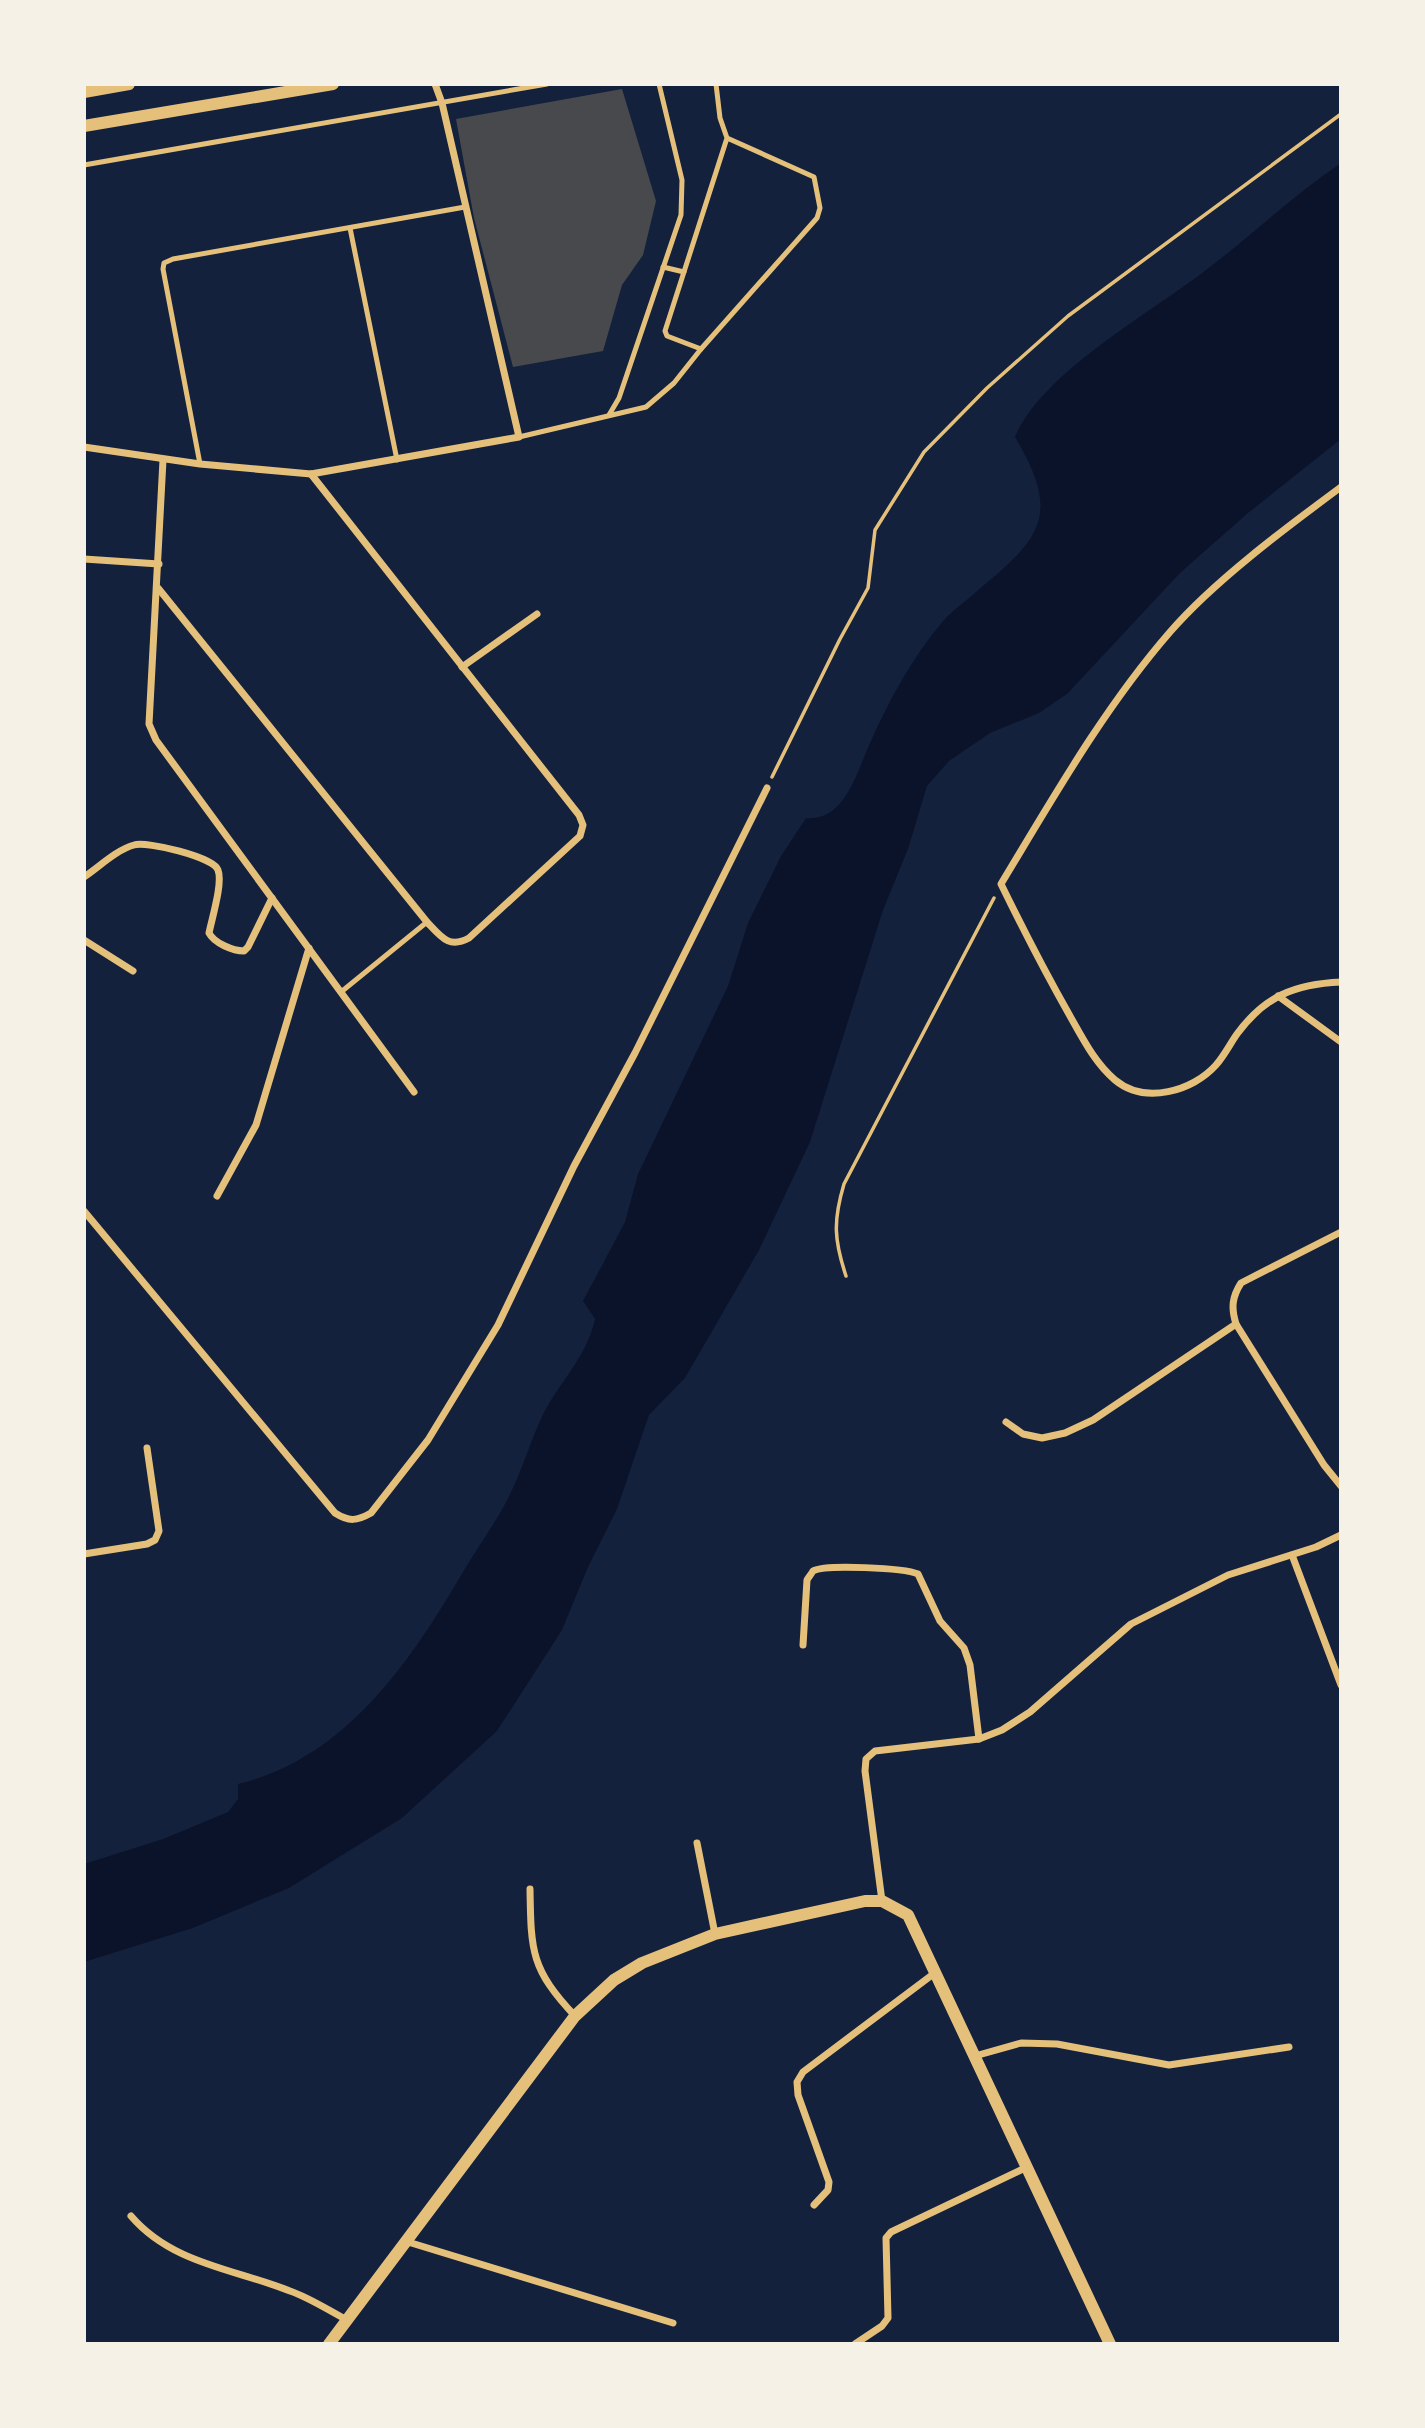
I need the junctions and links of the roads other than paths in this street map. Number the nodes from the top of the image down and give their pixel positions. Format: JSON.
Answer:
{"nodes":[{"id":1,"x":88,"y":84,"type":"edge"},
{"id":2,"x":129,"y":84,"type":"edge"},
{"id":3,"x":333,"y":84,"type":"edge"},
{"id":4,"x":435,"y":84,"type":"edge"},
{"id":5,"x":547,"y":84,"type":"edge"},
{"id":6,"x":659,"y":84,"type":"edge"},
{"id":7,"x":716,"y":84,"type":"edge"},
{"id":8,"x":84,"y":92,"type":"edge"},
{"id":9,"x":442,"y":103,"type":"junction"},
{"id":10,"x":84,"y":126,"type":"edge"},
{"id":11,"x":727,"y":138,"type":"junction"},
{"id":12,"x":84,"y":165,"type":"edge"},
{"id":13,"x":465,"y":207,"type":"junction"},
{"id":14,"x":350,"y":228,"type":"junction"},
{"id":15,"x":663,"y":267,"type":"junction"},
{"id":16,"x":684,"y":272,"type":"junction"},
{"id":17,"x":701,"y":349,"type":"junction"},
{"id":18,"x":609,"y":415,"type":"junction"},
{"id":19,"x":519,"y":437,"type":"junction"},
{"id":20,"x":84,"y":447,"type":"edge"},
{"id":21,"x":163,"y":460,"type":"junction"},
{"id":22,"x":397,"y":460,"type":"junction"},
{"id":23,"x":200,"y":464,"type":"junction"},
{"id":24,"x":312,"y":474,"type":"junction"},
{"id":25,"x":1341,"y":487,"type":"edge"},
{"id":26,"x":84,"y":559,"type":"edge"},
{"id":27,"x":159,"y":564,"type":"junction"},
{"id":28,"x":158,"y":588,"type":"junction"},
{"id":29,"x":537,"y":614,"type":"dead end"},
{"id":30,"x":462,"y":667,"type":"junction"},
{"id":31,"x":767,"y":788,"type":"road end"},
{"id":32,"x":84,"y":877,"type":"edge"},
{"id":33,"x":272,"y":898,"type":"junction"},
{"id":34,"x":427,"y":922,"type":"junction"},
{"id":35,"x":84,"y":940,"type":"edge"},
{"id":36,"x":309,"y":948,"type":"junction"},
{"id":37,"x":133,"y":971,"type":"dead end"},
{"id":38,"x":1341,"y":982,"type":"edge"},
{"id":39,"x":341,"y":992,"type":"junction"},
{"id":40,"x":1278,"y":996,"type":"junction"},
{"id":41,"x":1341,"y":1042,"type":"edge"},
{"id":42,"x":414,"y":1092,"type":"dead end"},
{"id":43,"x":217,"y":1196,"type":"dead end"},
{"id":44,"x":84,"y":1211,"type":"edge"},
{"id":45,"x":1341,"y":1232,"type":"edge"},
{"id":46,"x":1236,"y":1324,"type":"junction"},
{"id":47,"x":1006,"y":1422,"type":"dead end"},
{"id":48,"x":147,"y":1448,"type":"dead end"},
{"id":49,"x":1341,"y":1486,"type":"edge"},
{"id":50,"x":1341,"y":1535,"type":"edge"},
{"id":51,"x":84,"y":1554,"type":"edge"},
{"id":52,"x":1292,"y":1555,"type":"junction"},
{"id":53,"x":803,"y":1645,"type":"dead end"},
{"id":54,"x":1341,"y":1685,"type":"edge"},
{"id":55,"x":979,"y":1739,"type":"junction"},
{"id":56,"x":697,"y":1843,"type":"dead end"},
{"id":57,"x":530,"y":1889,"type":"dead end"},
{"id":58,"x":882,"y":1901,"type":"junction"},
{"id":59,"x":715,"y":1934,"type":"junction"},
{"id":60,"x":936,"y":1972,"type":"junction"},
{"id":61,"x":575,"y":2016,"type":"junction"},
{"id":62,"x":1289,"y":2046,"type":"dead end"},
{"id":63,"x":975,"y":2056,"type":"junction"},
{"id":64,"x":1026,"y":2168,"type":"junction"},
{"id":65,"x":814,"y":2205,"type":"dead end"},
{"id":66,"x":131,"y":2216,"type":"dead end"},
{"id":67,"x":408,"y":2242,"type":"junction"},
{"id":68,"x":347,"y":2320,"type":"junction"},
{"id":69,"x":673,"y":2323,"type":"dead end"},
{"id":70,"x":329,"y":2344,"type":"edge"},
{"id":71,"x":855,"y":2344,"type":"edge"},
{"id":72,"x":1110,"y":2344,"type":"edge"}],
"edges":[{"from":1,"to":8,"type":"street"},
{"from":2,"to":8,"type":"street"},
{"from":3,"to":10,"type":"street"},
{"from":4,"to":9,"type":"street"},
{"from":5,"to":9,"type":"lane"},
{"from":6,"to":15,"type":"lane"},
{"from":7,"to":11,"type":"lane"},
{"from":9,"to":12,"type":"lane"},
{"from":9,"to":13,"type":"street"},
{"from":11,"to":16,"type":"lane"},
{"from":11,"to":17,"type":"lane"},
{"from":13,"to":14,"type":"lane"},
{"from":13,"to":19,"type":"street"},
{"from":14,"to":22,"type":"lane"},
{"from":14,"to":23,"type":"lane"},
{"from":15,"to":16,"type":"lane"},
{"from":15,"to":18,"type":"lane"},
{"from":16,"to":17,"type":"lane"},
{"from":17,"to":18,"type":"lane"},
{"from":18,"to":19,"type":"lane"},
{"from":19,"to":22,"type":"street"},
{"from":20,"to":21,"type":"street"},
{"from":21,"to":23,"type":"street"},
{"from":21,"to":27,"type":"street"},
{"from":22,"to":24,"type":"street"},
{"from":23,"to":24,"type":"street"},
{"from":24,"to":30,"type":"street"},
{"from":25,"to":40,"type":"street"},
{"from":26,"to":27,"type":"street"},
{"from":27,"to":28,"type":"street"},
{"from":28,"to":33,"type":"street"},
{"from":28,"to":34,"type":"street"},
{"from":29,"to":30,"type":"street"},
{"from":30,"to":34,"type":"street"},
{"from":31,"to":44,"type":"street"},
{"from":32,"to":33,"type":"street"},
{"from":33,"to":36,"type":"street"},
{"from":34,"to":39,"type":"lane"},
{"from":35,"to":37,"type":"street"},
{"from":36,"to":39,"type":"street"},
{"from":36,"to":43,"type":"street"},
{"from":38,"to":40,"type":"street"},
{"from":39,"to":42,"type":"street"},
{"from":40,"to":41,"type":"street"},
{"from":45,"to":46,"type":"street"},
{"from":46,"to":47,"type":"street"},
{"from":46,"to":49,"type":"street"},
{"from":48,"to":51,"type":"street"},
{"from":50,"to":52,"type":"street"},
{"from":52,"to":54,"type":"street"},
{"from":52,"to":55,"type":"street"},
{"from":53,"to":55,"type":"street"},
{"from":55,"to":58,"type":"street"},
{"from":56,"to":59,"type":"street"},
{"from":57,"to":61,"type":"street"},
{"from":58,"to":59,"type":"street"},
{"from":58,"to":60,"type":"street"},
{"from":59,"to":61,"type":"street"},
{"from":60,"to":63,"type":"street"},
{"from":60,"to":65,"type":"street"},
{"from":61,"to":67,"type":"street"},
{"from":62,"to":63,"type":"street"},
{"from":63,"to":64,"type":"street"},
{"from":64,"to":71,"type":"street"},
{"from":64,"to":72,"type":"street"},
{"from":66,"to":68,"type":"street"},
{"from":67,"to":68,"type":"street"},
{"from":67,"to":69,"type":"street"},
{"from":68,"to":70,"type":"street"}]}
